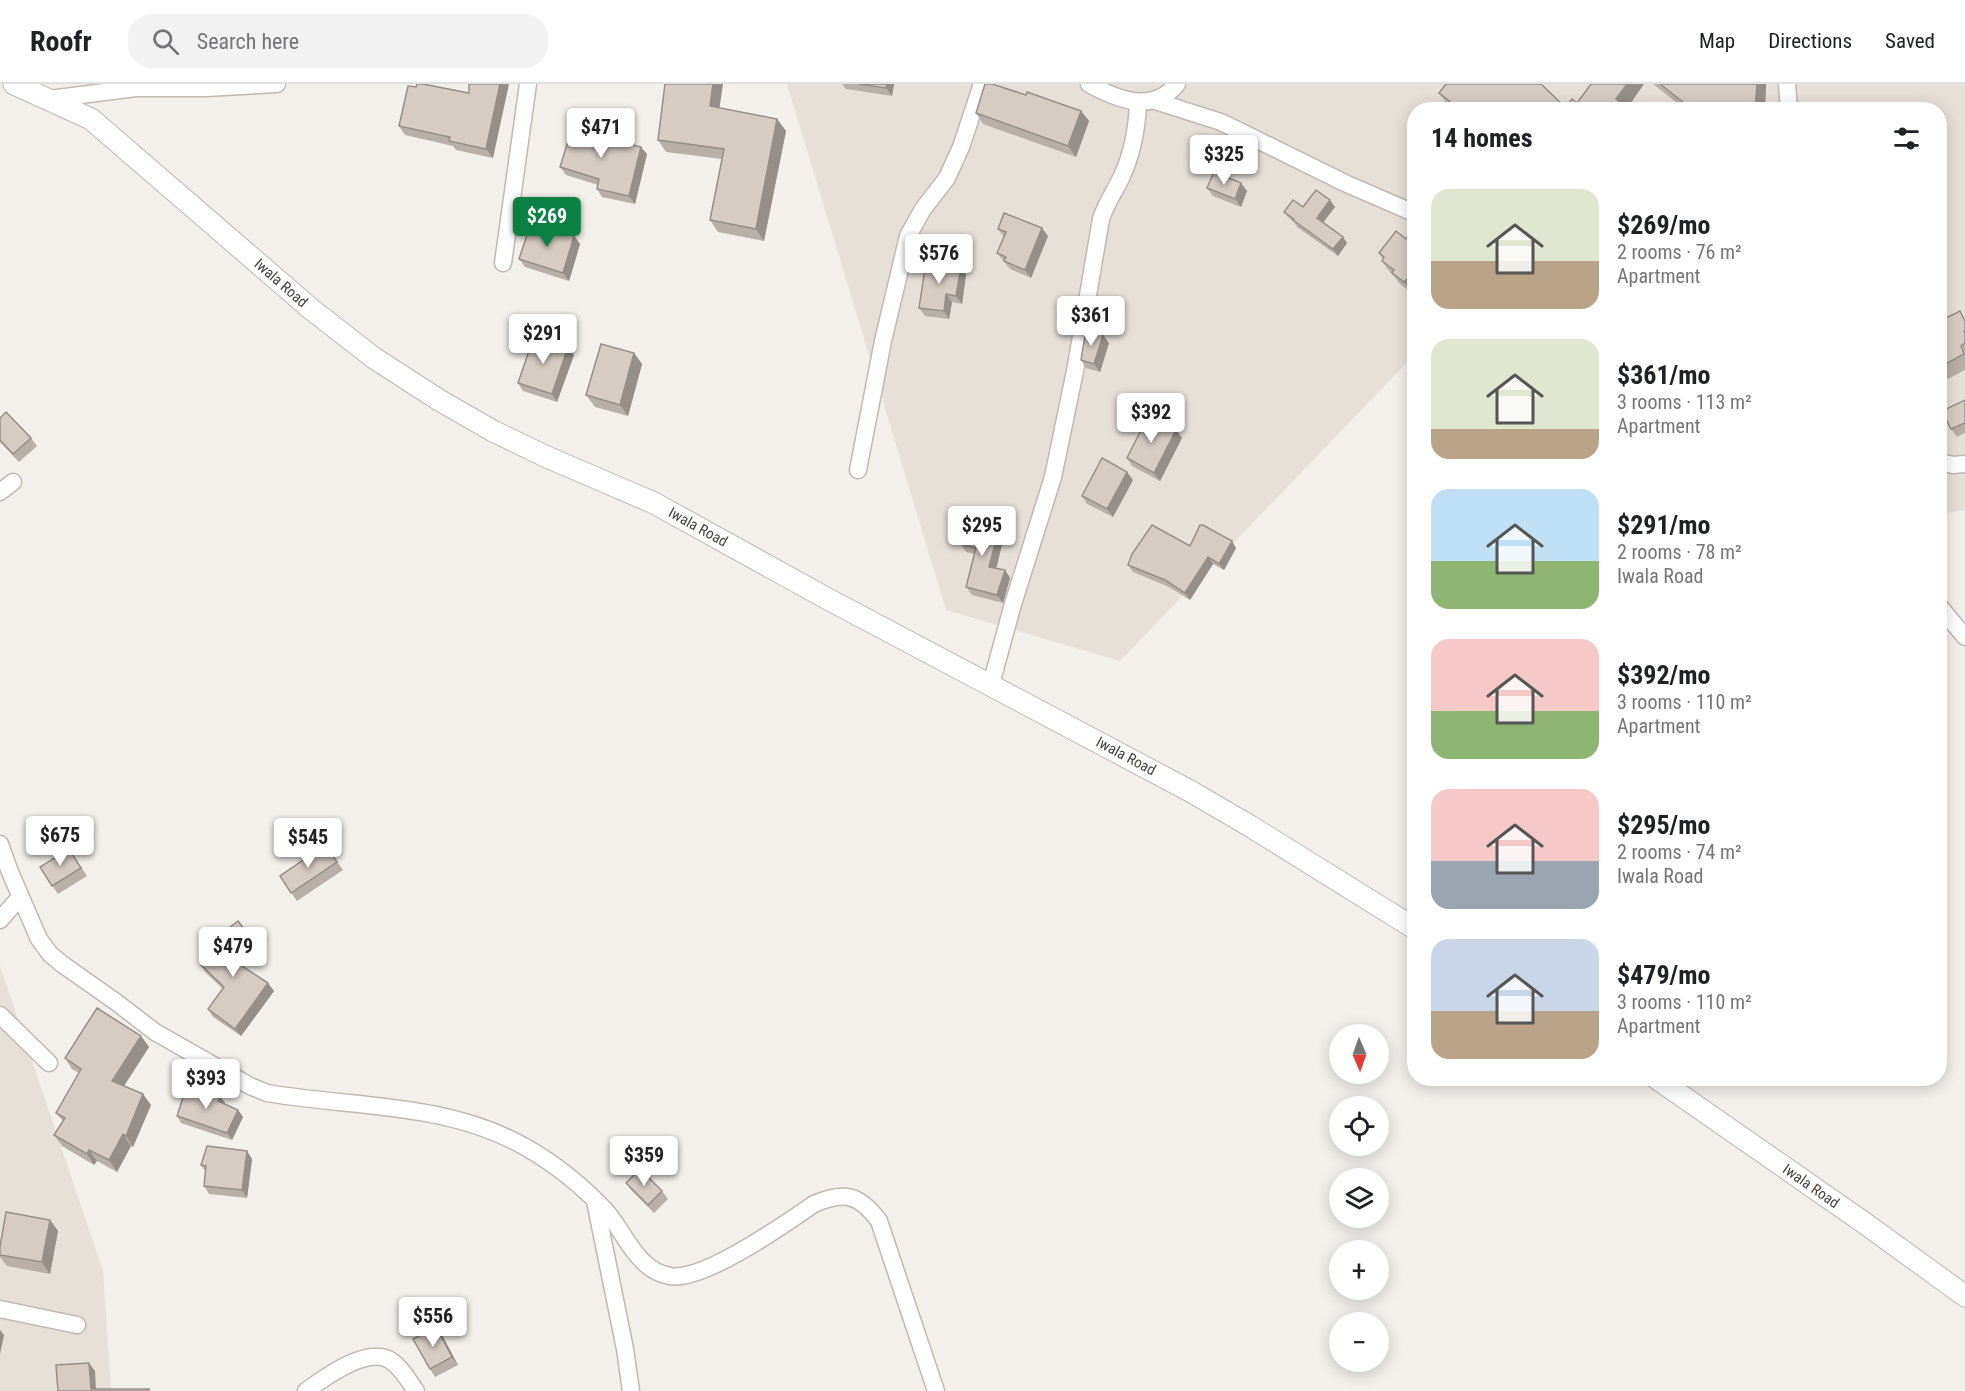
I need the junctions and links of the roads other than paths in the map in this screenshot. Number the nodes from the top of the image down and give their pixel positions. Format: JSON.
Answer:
{"nodes":[{"id":1,"x":14,"y":84,"type":"edge"},
{"id":2,"x":277,"y":84,"type":"edge"},
{"id":3,"x":528,"y":84,"type":"edge"},
{"id":4,"x":982,"y":84,"type":"edge"},
{"id":5,"x":1089,"y":84,"type":"edge"},
{"id":6,"x":1177,"y":84,"type":"edge"},
{"id":7,"x":1787,"y":84,"type":"edge"},
{"id":8,"x":49,"y":99,"type":"junction"},
{"id":9,"x":1146,"y":102,"type":"junction"},
{"id":10,"x":1788,"y":102,"type":"edge"},
{"id":11,"x":1407,"y":210,"type":"edge"},
{"id":12,"x":503,"y":263,"type":"dead end"},
{"id":13,"x":1947,"y":464,"type":"edge"},
{"id":14,"x":1965,"y":464,"type":"edge"},
{"id":15,"x":858,"y":470,"type":"dead end"},
{"id":16,"x":1947,"y":615,"type":"edge"},
{"id":17,"x":1965,"y":637,"type":"edge"},
{"id":18,"x":991,"y":684,"type":"junction"},
{"id":19,"x":0,"y":844,"type":"edge"},
{"id":20,"x":20,"y":897,"type":"junction"},
{"id":21,"x":0,"y":920,"type":"edge"},
{"id":22,"x":1407,"y":924,"type":"edge"},
{"id":23,"x":0,"y":1015,"type":"edge"},
{"id":24,"x":49,"y":1063,"type":"dead end"},
{"id":25,"x":1668,"y":1086,"type":"edge"},
{"id":26,"x":595,"y":1201,"type":"junction"},
{"id":27,"x":1965,"y":1296,"type":"edge"},
{"id":28,"x":0,"y":1309,"type":"edge"},
{"id":29,"x":77,"y":1325,"type":"dead end"},
{"id":30,"x":306,"y":1391,"type":"edge"},
{"id":31,"x":416,"y":1391,"type":"edge"},
{"id":32,"x":632,"y":1391,"type":"edge"},
{"id":33,"x":936,"y":1391,"type":"edge"}],
"edges":[{"from":1,"to":8,"type":"street","name":"Iwala Road"},
{"from":2,"to":8,"type":"street"},
{"from":3,"to":12,"type":"street"},
{"from":4,"to":15,"type":"street"},
{"from":5,"to":9,"type":"street"},
{"from":6,"to":9,"type":"street"},
{"from":7,"to":10,"type":"street"},
{"from":8,"to":18,"type":"street","name":"Iwala Road"},
{"from":9,"to":11,"type":"street"},
{"from":9,"to":18,"type":"street"},
{"from":13,"to":14,"type":"street"},
{"from":16,"to":17,"type":"street"},
{"from":18,"to":22,"type":"street","name":"Iwala Road"},
{"from":19,"to":20,"type":"street"},
{"from":20,"to":21,"type":"street"},
{"from":20,"to":26,"type":"street"},
{"from":23,"to":24,"type":"street"},
{"from":25,"to":27,"type":"street","name":"Iwala Road"},
{"from":26,"to":32,"type":"street"},
{"from":26,"to":33,"type":"street"},
{"from":28,"to":29,"type":"street"},
{"from":30,"to":31,"type":"street"}]}
